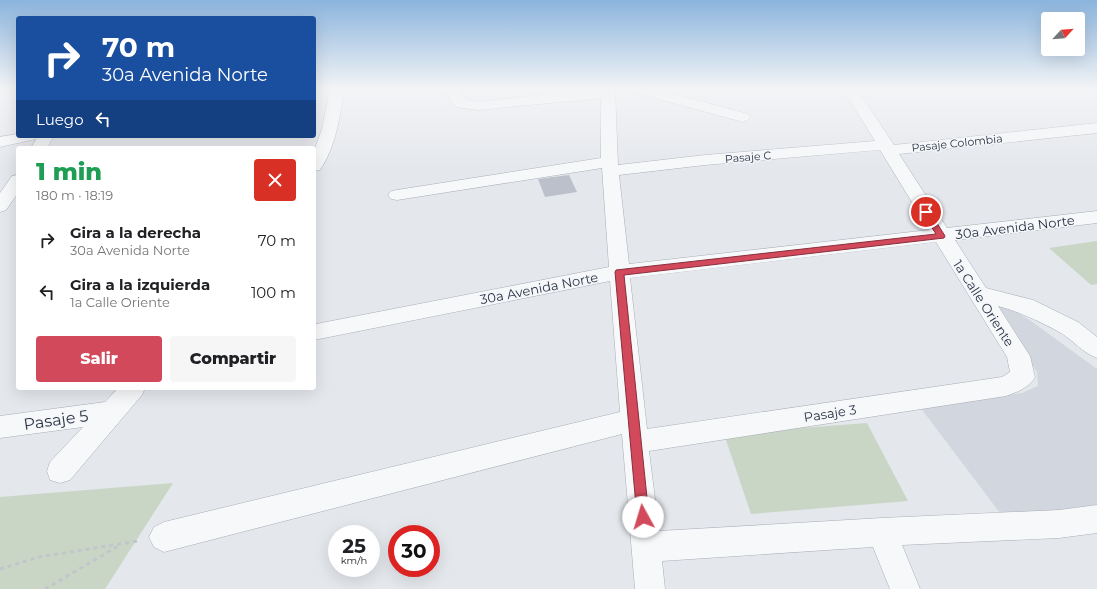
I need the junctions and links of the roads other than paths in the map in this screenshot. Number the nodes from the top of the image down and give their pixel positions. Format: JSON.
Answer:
{"nodes":[{"id":1,"x":333,"y":116,"type":"edge"},
{"id":2,"x":608,"y":116,"type":"edge"},
{"id":3,"x":868,"y":116,"type":"edge"},
{"id":4,"x":332,"y":120,"type":"junction"},
{"id":5,"x":316,"y":121,"type":"edge"},
{"id":6,"x":1097,"y":128,"type":"edge"},
{"id":7,"x":20,"y":138,"type":"edge"},
{"id":8,"x":0,"y":142,"type":"edge"},
{"id":9,"x":888,"y":147,"type":"junction"},
{"id":10,"x":316,"y":162,"type":"edge"},
{"id":11,"x":610,"y":166,"type":"junction"},
{"id":12,"x":16,"y":184,"type":"edge"},
{"id":13,"x":397,"y":195,"type":"dead end"},
{"id":14,"x":5,"y":203,"type":"edge"},
{"id":15,"x":1097,"y":217,"type":"edge"},
{"id":16,"x":941,"y":236,"type":"junction"},
{"id":17,"x":620,"y":272,"type":"junction"},
{"id":18,"x":977,"y":293,"type":"junction"},
{"id":19,"x":316,"y":332,"type":"dead end"},
{"id":20,"x":1097,"y":349,"type":"edge"},
{"id":21,"x":1023,"y":377,"type":"joint"},
{"id":22,"x":131,"y":390,"type":"edge"},
{"id":23,"x":112,"y":412,"type":"junction"},
{"id":24,"x":0,"y":427,"type":"edge"},
{"id":25,"x":634,"y":431,"type":"junction"},
{"id":26,"x":60,"y":472,"type":"dead end"},
{"id":27,"x":1097,"y":519,"type":"edge"},
{"id":28,"x":882,"y":532,"type":"junction"},
{"id":29,"x":164,"y":537,"type":"road end"},
{"id":30,"x":646,"y":547,"type":"junction"},
{"id":31,"x":650,"y":589,"type":"edge"},
{"id":32,"x":905,"y":589,"type":"edge"}],
"edges":[{"from":1,"to":4,"type":"street"},
{"from":2,"to":11,"type":"street"},
{"from":3,"to":9,"type":"street","name":"1a Calle Oriente"},
{"from":4,"to":5,"type":"street"},
{"from":4,"to":10,"type":"street"},
{"from":6,"to":9,"type":"street","name":"Pasaje Colombia"},
{"from":7,"to":8,"type":"street"},
{"from":9,"to":11,"type":"street","name":"Pasaje C"},
{"from":9,"to":16,"type":"street","name":"1a Calle Oriente"},
{"from":11,"to":13,"type":"street","name":"Pasaje C"},
{"from":11,"to":17,"type":"street"},
{"from":12,"to":14,"type":"street"},
{"from":15,"to":16,"type":"street","name":"30a Avenida Norte"},
{"from":16,"to":17,"type":"street","name":"30a Avenida Norte"},
{"from":16,"to":18,"type":"street","name":"1a Calle Oriente"},
{"from":17,"to":19,"type":"street","name":"30a Avenida Norte"},
{"from":17,"to":25,"type":"street"},
{"from":18,"to":20,"type":"street"},
{"from":18,"to":21,"type":"street","name":"1a Calle Oriente"},
{"from":21,"to":25,"type":"street","name":"Pasaje 3"},
{"from":22,"to":23,"type":"street"},
{"from":23,"to":24,"type":"street","name":"Pasaje 5"},
{"from":23,"to":26,"type":"street"},
{"from":25,"to":29,"type":"street","name":"Pasaje 3"},
{"from":25,"to":30,"type":"street"},
{"from":27,"to":28,"type":"street"},
{"from":28,"to":30,"type":"street"},
{"from":28,"to":32,"type":"street"},
{"from":30,"to":31,"type":"street"}]}
